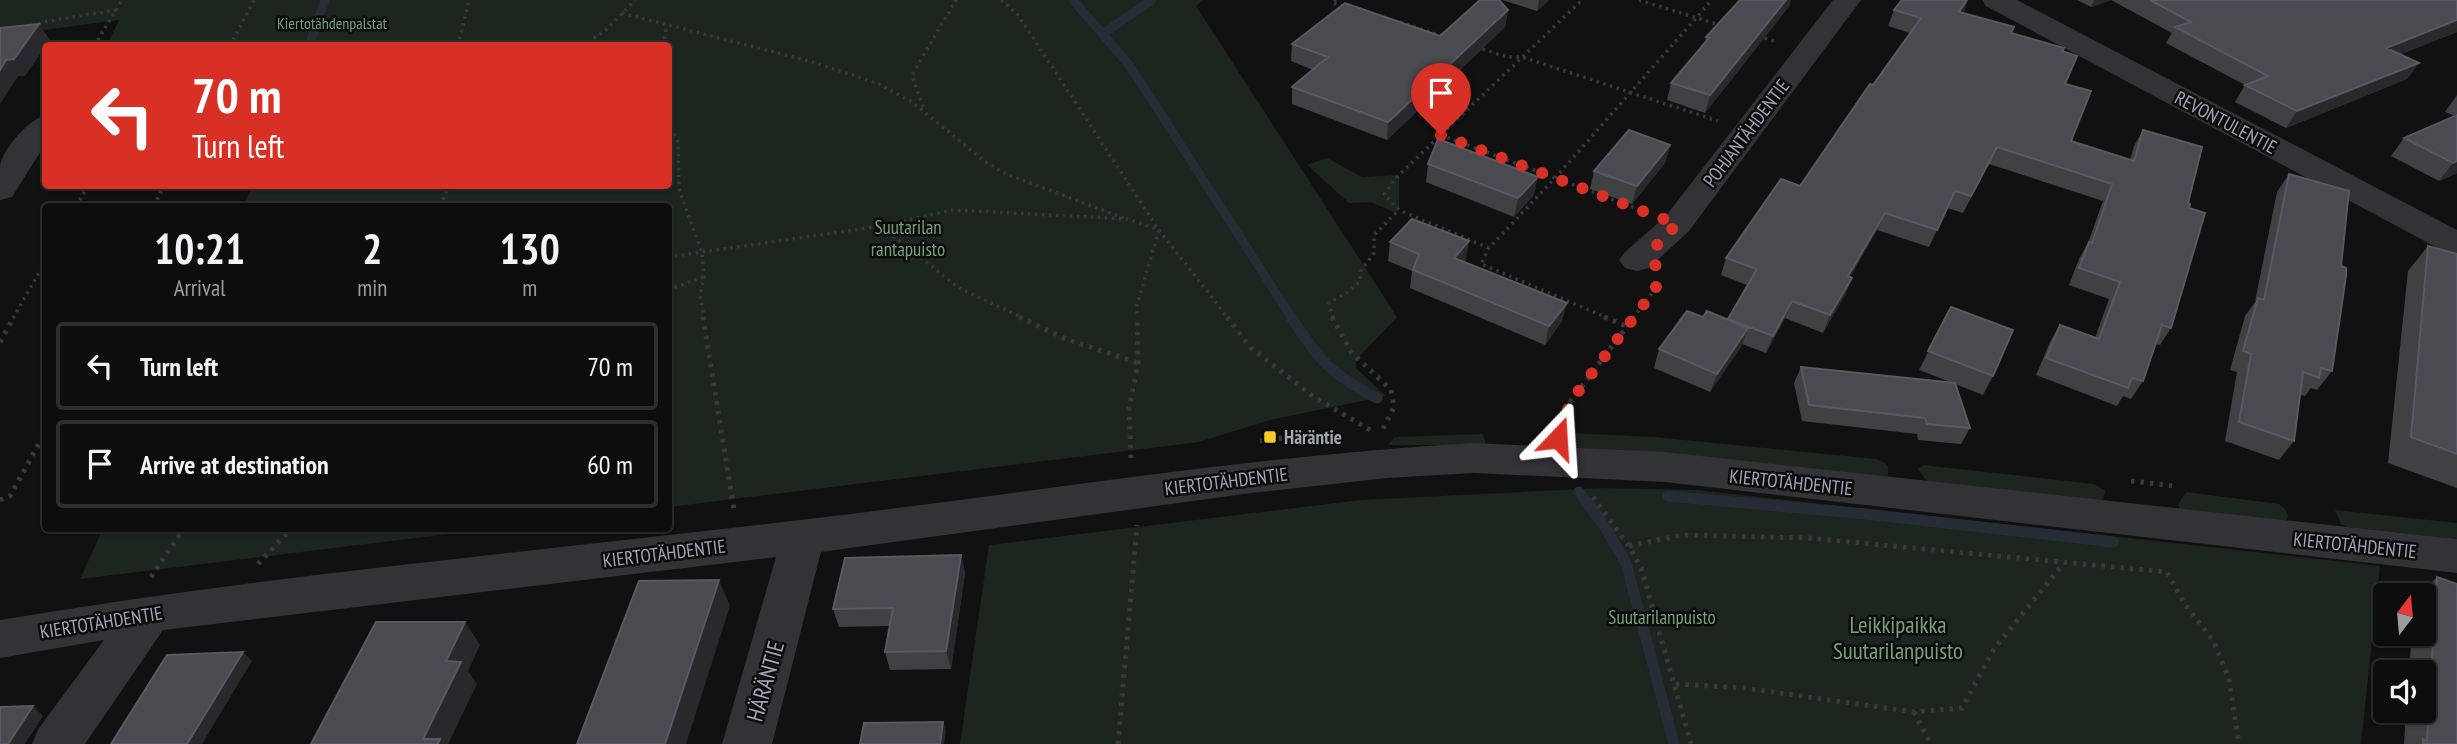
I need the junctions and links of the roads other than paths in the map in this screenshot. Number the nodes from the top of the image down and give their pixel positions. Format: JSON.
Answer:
{"nodes":[{"id":1,"x":1847,"y":0,"type":"edge"},
{"id":2,"x":1996,"y":0,"type":"edge"},
{"id":3,"x":42,"y":128,"type":"edge"},
{"id":4,"x":0,"y":190,"type":"edge"},
{"id":5,"x":2457,"y":244,"type":"edge"},
{"id":6,"x":1646,"y":253,"type":"road end"},
{"id":7,"x":803,"y":537,"type":"junction"},
{"id":8,"x":2457,"y":556,"type":"edge"},
{"id":9,"x":148,"y":599,"type":"junction"},
{"id":10,"x":0,"y":639,"type":"edge"},
{"id":11,"x":57,"y":744,"type":"edge"},
{"id":12,"x":747,"y":744,"type":"edge"}],
"edges":[{"from":1,"to":6,"type":"street","name":"POHJANTÄHDENTIE"},
{"from":2,"to":5,"type":"street","name":"REVONTULENTIE"},
{"from":3,"to":4,"type":"street"},
{"from":7,"to":8,"type":"street","name":"KIERTOTÄHDENTIE"},
{"from":7,"to":9,"type":"street","name":"KIERTOTÄHDENTIE"},
{"from":7,"to":12,"type":"street","name":"HÄRÄNTIE"},
{"from":9,"to":10,"type":"street","name":"KIERTOTÄHDENTIE"},
{"from":9,"to":11,"type":"street"}]}
